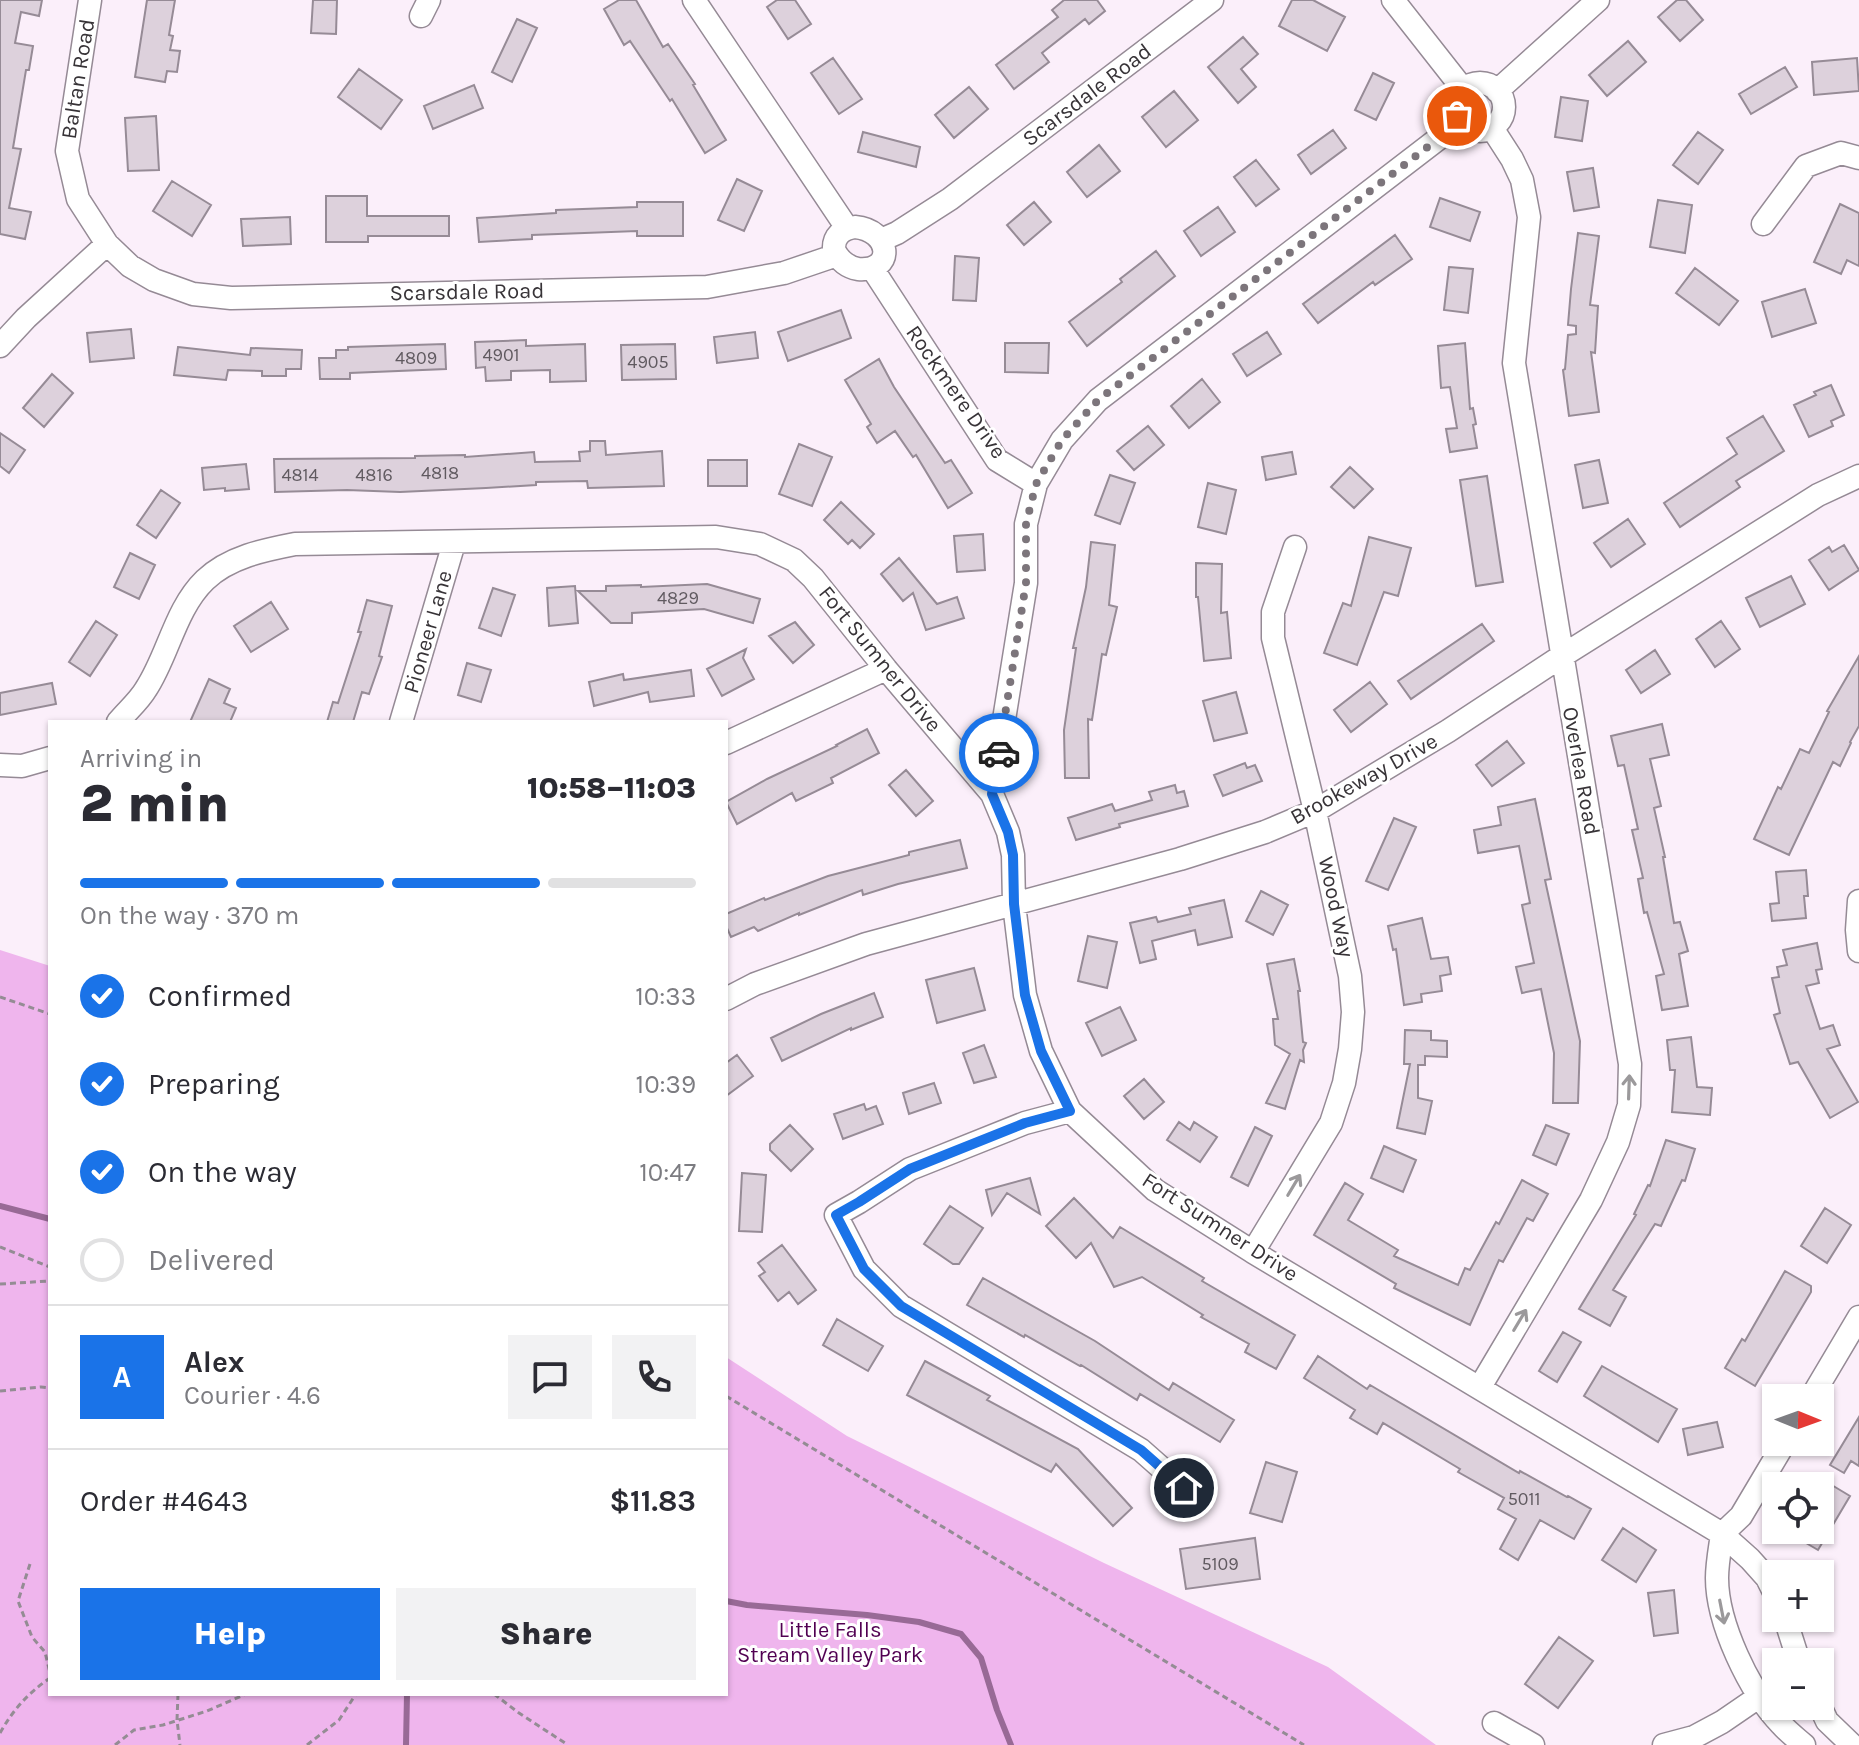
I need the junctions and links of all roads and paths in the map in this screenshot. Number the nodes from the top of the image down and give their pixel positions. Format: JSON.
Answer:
{"nodes":[{"id":1,"x":90,"y":0,"type":"edge"},
{"id":2,"x":694,"y":0,"type":"edge"},
{"id":3,"x":1212,"y":0,"type":"edge"},
{"id":4,"x":1393,"y":0,"type":"edge"},
{"id":5,"x":1598,"y":0,"type":"edge"},
{"id":6,"x":1463,"y":89,"type":"junction"},
{"id":7,"x":1497,"y":91,"type":"junction"},
{"id":8,"x":1460,"y":122,"type":"junction"},
{"id":9,"x":1492,"y":128,"type":"junction"},
{"id":10,"x":1859,"y":158,"type":"edge"},
{"id":11,"x":1763,"y":224,"type":"dead end"},
{"id":12,"x":847,"y":228,"type":"junction"},
{"id":13,"x":881,"y":240,"type":"junction"},
{"id":14,"x":107,"y":244,"type":"junction"},
{"id":15,"x":837,"y":255,"type":"junction"},
{"id":16,"x":872,"y":268,"type":"junction"},
{"id":17,"x":0,"y":346,"type":"edge"},
{"id":18,"x":1859,"y":476,"type":"edge"},
{"id":19,"x":1036,"y":484,"type":"junction"},
{"id":20,"x":454,"y":543,"type":"junction"},
{"id":21,"x":1295,"y":547,"type":"dead end"},
{"id":22,"x":1562,"y":656,"type":"junction"},
{"id":23,"x":886,"y":669,"type":"junction"},
{"id":24,"x":120,"y":720,"type":"edge"},
{"id":25,"x":402,"y":720,"type":"edge"},
{"id":26,"x":728,"y":742,"type":"edge"},
{"id":27,"x":48,"y":759,"type":"edge"},
{"id":28,"x":0,"y":765,"type":"edge"},
{"id":29,"x":992,"y":794,"type":"junction"},
{"id":30,"x":1315,"y":811,"type":"junction"},
{"id":31,"x":1859,"y":901,"type":"edge"},
{"id":32,"x":1014,"y":904,"type":"junction"},
{"id":33,"x":1859,"y":951,"type":"edge"},
{"id":34,"x":0,"y":997,"type":"edge"},
{"id":35,"x":728,"y":998,"type":"edge"},
{"id":36,"x":48,"y":1013,"type":"edge"},
{"id":37,"x":1070,"y":1111,"type":"junction"},
{"id":38,"x":0,"y":1247,"type":"edge"},
{"id":39,"x":1253,"y":1252,"type":"junction"},
{"id":40,"x":48,"y":1266,"type":"edge"},
{"id":41,"x":48,"y":1281,"type":"edge"},
{"id":42,"x":0,"y":1284,"type":"edge"},
{"id":43,"x":1859,"y":1317,"type":"edge"},
{"id":44,"x":1819,"y":1384,"type":"edge"},
{"id":45,"x":1480,"y":1387,"type":"junction"},
{"id":46,"x":48,"y":1388,"type":"edge"},
{"id":47,"x":0,"y":1391,"type":"edge"},
{"id":48,"x":728,"y":1397,"type":"edge"},
{"id":49,"x":1777,"y":1456,"type":"edge"},
{"id":50,"x":1184,"y":1488,"type":"dead end"},
{"id":51,"x":1722,"y":1534,"type":"junction"},
{"id":52,"x":30,"y":1564,"type":"dead end"},
{"id":53,"x":1762,"y":1572,"type":"edge"},
{"id":54,"x":48,"y":1666,"type":"edge"},
{"id":55,"x":48,"y":1678,"type":"edge"},
{"id":56,"x":1762,"y":1683,"type":"edge"},
{"id":57,"x":1762,"y":1695,"type":"edge"},
{"id":58,"x":178,"y":1696,"type":"edge"},
{"id":59,"x":241,"y":1696,"type":"edge"},
{"id":60,"x":355,"y":1696,"type":"edge"},
{"id":61,"x":497,"y":1696,"type":"edge"},
{"id":62,"x":177,"y":1720,"type":"junction"},
{"id":63,"x":1778,"y":1720,"type":"edge"},
{"id":64,"x":1827,"y":1720,"type":"edge"},
{"id":65,"x":1494,"y":1723,"type":"dead end"},
{"id":66,"x":0,"y":1733,"type":"edge"},
{"id":67,"x":115,"y":1745,"type":"edge"},
{"id":68,"x":180,"y":1745,"type":"edge"},
{"id":69,"x":307,"y":1745,"type":"edge"},
{"id":70,"x":568,"y":1745,"type":"edge"},
{"id":71,"x":1304,"y":1745,"type":"edge"},
{"id":72,"x":1533,"y":1745,"type":"edge"},
{"id":73,"x":1664,"y":1745,"type":"edge"},
{"id":74,"x":1804,"y":1745,"type":"edge"},
{"id":75,"x":1852,"y":1745,"type":"edge"}],
"edges":[{"from":1,"to":14,"type":"street","name":"Baltan Road"},
{"from":2,"to":12,"type":"street"},
{"from":3,"to":13,"type":"street","name":"Scarsdale Road"},
{"from":4,"to":6,"type":"street"},
{"from":5,"to":7,"type":"street"},
{"from":6,"to":7,"type":"street"},
{"from":6,"to":8,"type":"street"},
{"from":7,"to":9,"type":"street"},
{"from":8,"to":9,"type":"street"},
{"from":8,"to":19,"type":"street"},
{"from":9,"to":22,"type":"street","name":"Overlea Road"},
{"from":10,"to":11,"type":"street"},
{"from":12,"to":13,"type":"street"},
{"from":12,"to":15,"type":"street"},
{"from":13,"to":16,"type":"street"},
{"from":14,"to":15,"type":"street","name":"Scarsdale Road"},
{"from":14,"to":17,"type":"street"},
{"from":15,"to":16,"type":"street"},
{"from":16,"to":19,"type":"street","name":"Rockmere Drive"},
{"from":18,"to":22,"type":"street","name":"Brookeway Drive"},
{"from":19,"to":29,"type":"street"},
{"from":20,"to":23,"type":"street","name":"Fort Sumner Drive"},
{"from":20,"to":24,"type":"street","name":"Fort Sumner Drive"},
{"from":20,"to":25,"type":"street","name":"Pioneer Lane"},
{"from":21,"to":30,"type":"street","name":"Wood Way"},
{"from":22,"to":30,"type":"street","name":"Brookeway Drive"},
{"from":45,"to":22,"type":"street","name":"Overlea Road","one_way":true},
{"from":23,"to":26,"type":"street"},
{"from":23,"to":29,"type":"street","name":"Fort Sumner Drive"},
{"from":27,"to":28,"type":"street"},
{"from":29,"to":32,"type":"street","name":"Fort Sumner Drive"},
{"from":30,"to":32,"type":"street","name":"Brookeway Drive"},
{"from":39,"to":30,"type":"street","name":"Wood Way","one_way":true},
{"from":31,"to":33,"type":"street"},
{"from":32,"to":35,"type":"street","name":"Brookeway Drive"},
{"from":32,"to":37,"type":"street","name":"Fort Sumner Drive"},
{"from":34,"to":36,"type":"path"},
{"from":37,"to":39,"type":"street","name":"Fort Sumner Drive"},
{"from":37,"to":50,"type":"street"},
{"from":38,"to":40,"type":"path"},
{"from":39,"to":45,"type":"street","name":"Fort Sumner Drive"},
{"from":41,"to":42,"type":"path"},
{"from":43,"to":44,"type":"street"},
{"from":45,"to":51,"type":"street","name":"Fort Sumner Drive"},
{"from":46,"to":47,"type":"path"},
{"from":48,"to":71,"type":"path"},
{"from":49,"to":51,"type":"street"},
{"from":51,"to":53,"type":"street","name":"Fort Sumner Drive"},
{"from":51,"to":56,"type":"street","one_way":true},
{"from":52,"to":54,"type":"path"},
{"from":55,"to":66,"type":"path"},
{"from":57,"to":73,"type":"street"},
{"from":58,"to":62,"type":"path"},
{"from":59,"to":62,"type":"path"},
{"from":60,"to":69,"type":"path"},
{"from":61,"to":70,"type":"path"},
{"from":62,"to":67,"type":"path"},
{"from":62,"to":68,"type":"path"},
{"from":63,"to":74,"type":"street"},
{"from":64,"to":75,"type":"street"},
{"from":65,"to":72,"type":"street"}]}
